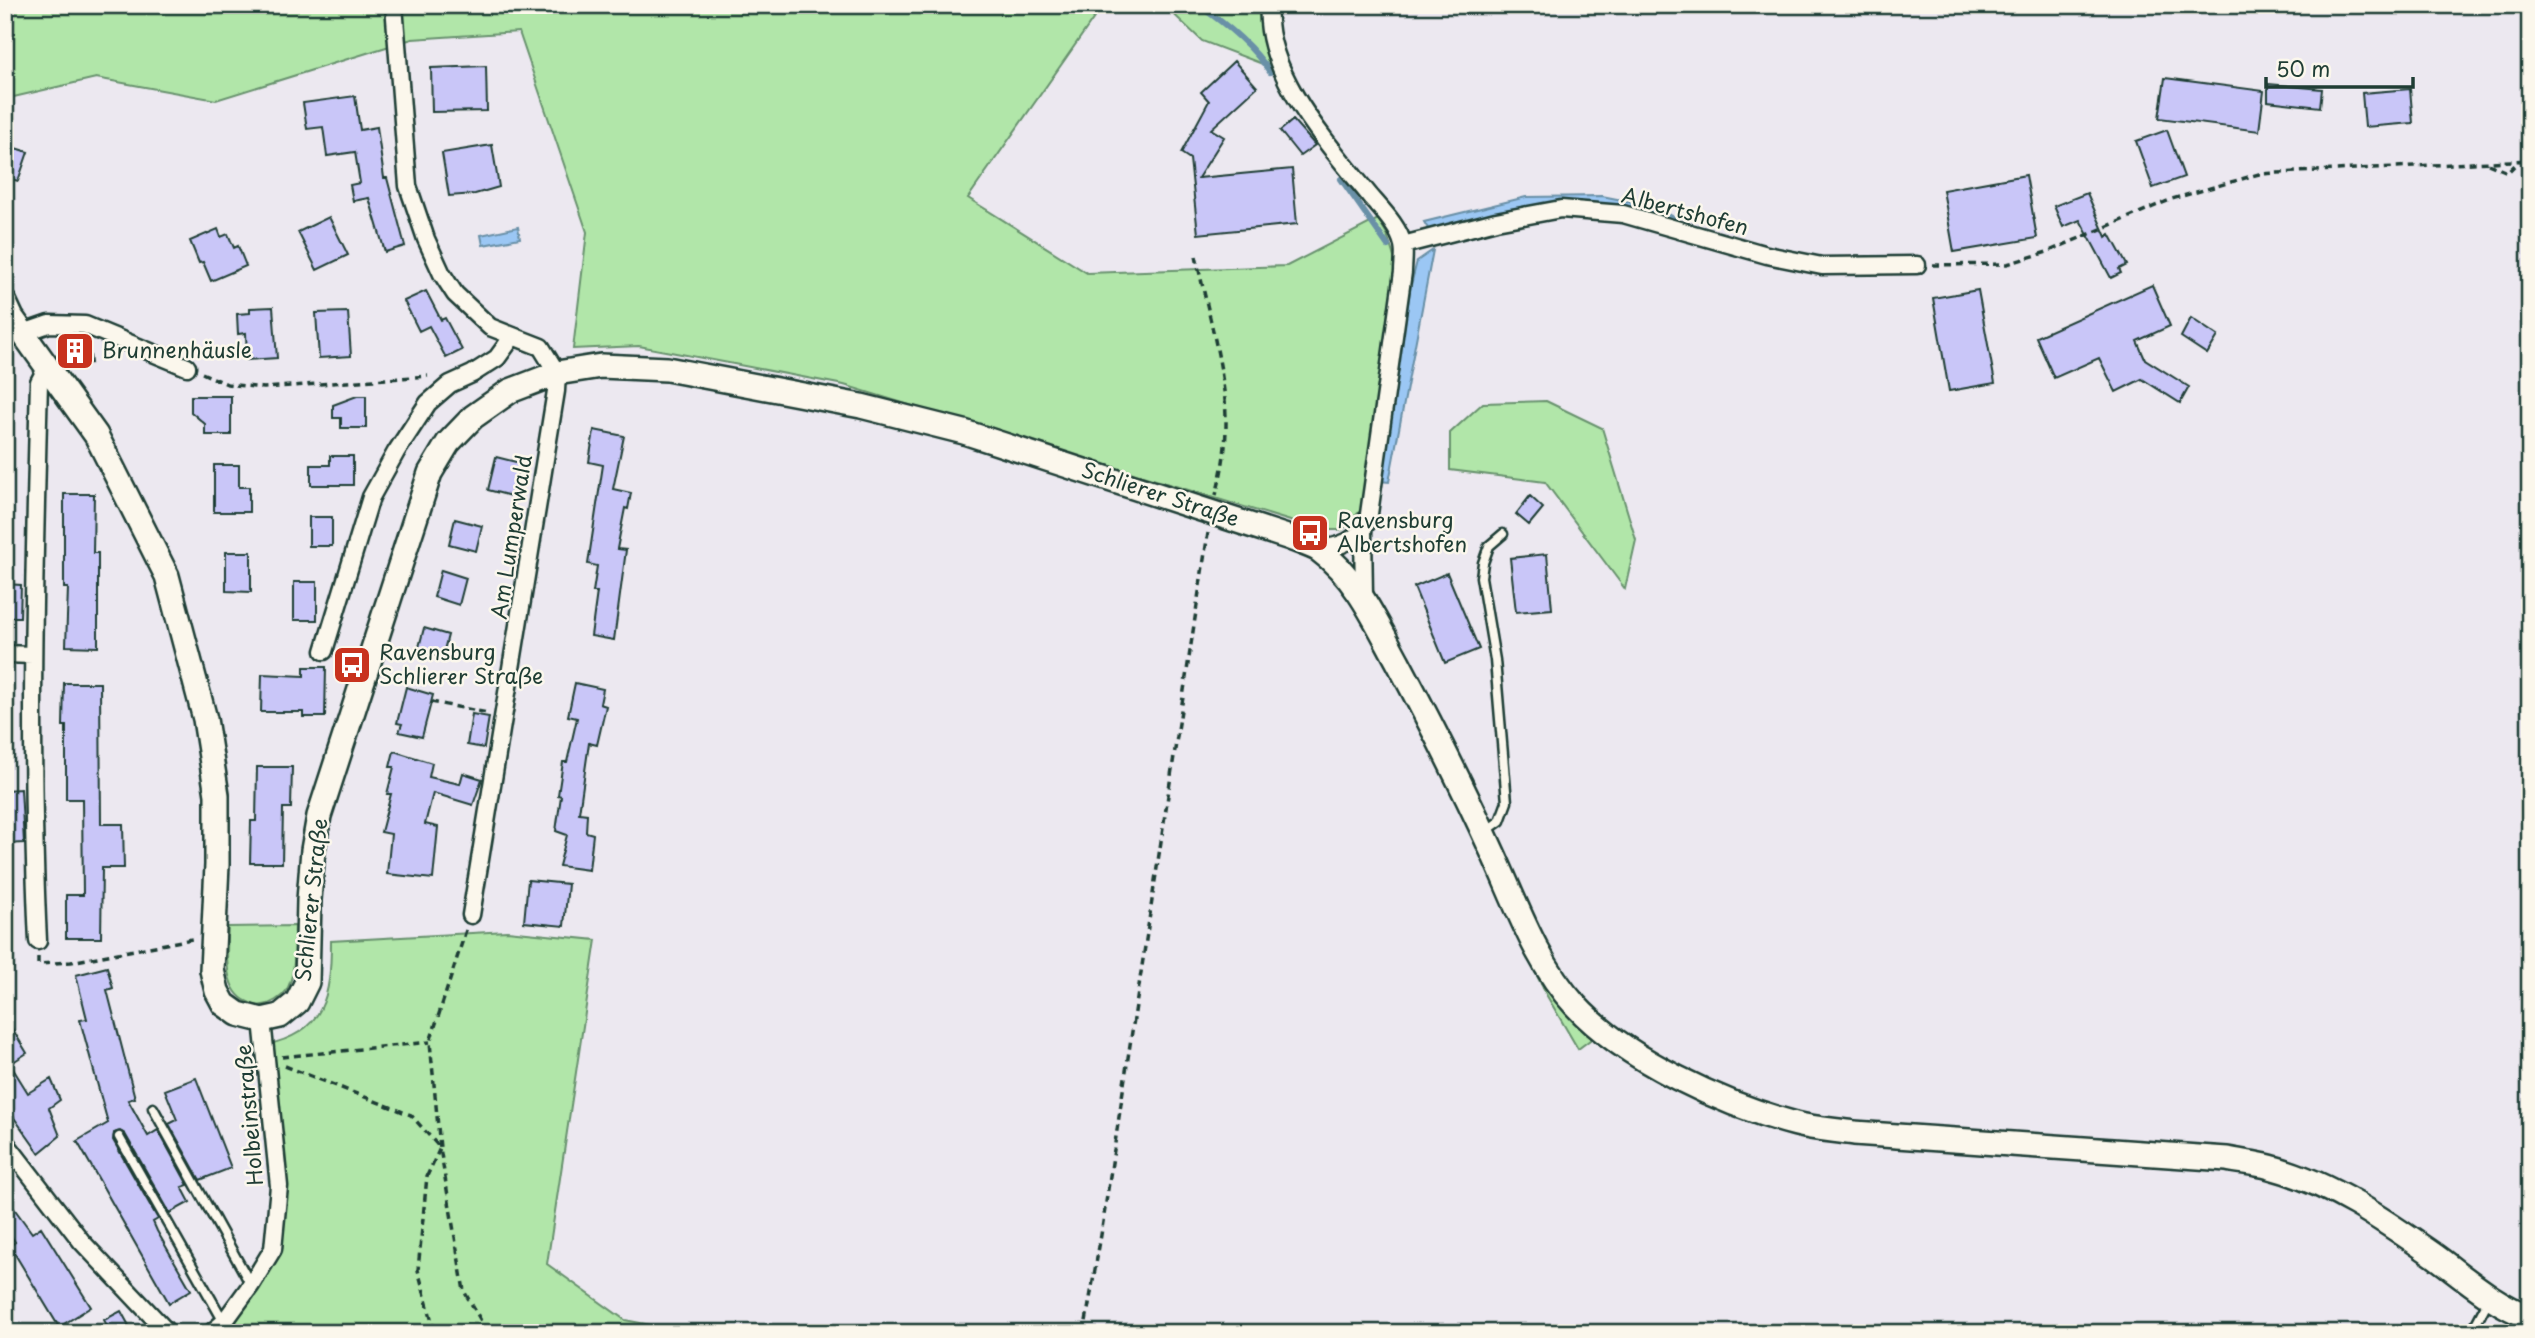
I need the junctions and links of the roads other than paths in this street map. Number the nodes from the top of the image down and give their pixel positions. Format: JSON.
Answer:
{"nodes":[{"id":1,"x":394,"y":5,"type":"edge"},
{"id":2,"x":1269,"y":5,"type":"edge"},
{"id":3,"x":1403,"y":244,"type":"junction"},
{"id":4,"x":1917,"y":265,"type":"road end"},
{"id":5,"x":5,"y":303,"type":"edge"},
{"id":6,"x":23,"y":333,"type":"junction"},
{"id":7,"x":513,"y":336,"type":"junction"},
{"id":8,"x":47,"y":366,"type":"junction"},
{"id":9,"x":187,"y":366,"type":"road end"},
{"id":10,"x":556,"y":373,"type":"junction"},
{"id":11,"x":1363,"y":530,"type":"junction"},
{"id":12,"x":1503,"y":534,"type":"dead end"},
{"id":13,"x":1318,"y":549,"type":"junction"},
{"id":14,"x":1363,"y":597,"type":"junction"},
{"id":15,"x":324,"y":651,"type":"dead end"},
{"id":16,"x":5,"y":654,"type":"edge"},
{"id":17,"x":32,"y":655,"type":"junction"},
{"id":18,"x":1484,"y":833,"type":"junction"},
{"id":19,"x":471,"y":915,"type":"road end"},
{"id":20,"x":38,"y":941,"type":"road end"},
{"id":21,"x":262,"y":1020,"type":"junction"},
{"id":22,"x":153,"y":1108,"type":"dead end"},
{"id":23,"x":119,"y":1137,"type":"dead end"},
{"id":24,"x":5,"y":1142,"type":"edge"},
{"id":25,"x":251,"y":1285,"type":"junction"},
{"id":26,"x":2491,"y":1296,"type":"junction"},
{"id":27,"x":2527,"y":1322,"type":"edge"},
{"id":28,"x":218,"y":1327,"type":"edge"},
{"id":29,"x":168,"y":1333,"type":"edge"},
{"id":30,"x":2471,"y":1333,"type":"edge"}],
"edges":[{"from":1,"to":7,"type":"street"},
{"from":2,"to":3,"type":"street"},
{"from":3,"to":4,"type":"street","name":"Albertshofen"},
{"from":3,"to":11,"type":"street"},
{"from":5,"to":6,"type":"main road"},
{"from":6,"to":8,"type":"main road"},
{"from":6,"to":9,"type":"street"},
{"from":7,"to":10,"type":"street"},
{"from":7,"to":15,"type":"street"},
{"from":8,"to":17,"type":"street"},
{"from":8,"to":21,"type":"main road"},
{"from":10,"to":13,"type":"main road","name":"Schlierer Straße"},
{"from":10,"to":19,"type":"street","name":"Am Lumperwald"},
{"from":10,"to":21,"type":"main road","name":"Schlierer Straße"},
{"from":11,"to":13,"type":"street"},
{"from":11,"to":14,"type":"street"},
{"from":12,"to":18,"type":"lane"},
{"from":13,"to":14,"type":"main road","name":"Schlierer Straße"},
{"from":14,"to":18,"type":"main road","name":"Schlierer Straße"},
{"from":16,"to":17,"type":"street"},
{"from":17,"to":20,"type":"street"},
{"from":18,"to":26,"type":"main road","name":"Schlierer Straße"},
{"from":21,"to":25,"type":"street","name":"Holbeinstraße"},
{"from":22,"to":25,"type":"lane"},
{"from":23,"to":28,"type":"lane","name":"Holbeinstraße"},
{"from":24,"to":29,"type":"street"},
{"from":25,"to":28,"type":"street","name":"Holbeinstraße"},
{"from":26,"to":27,"type":"main road","name":"Schlierer Straße"},
{"from":26,"to":30,"type":"lane"}]}
